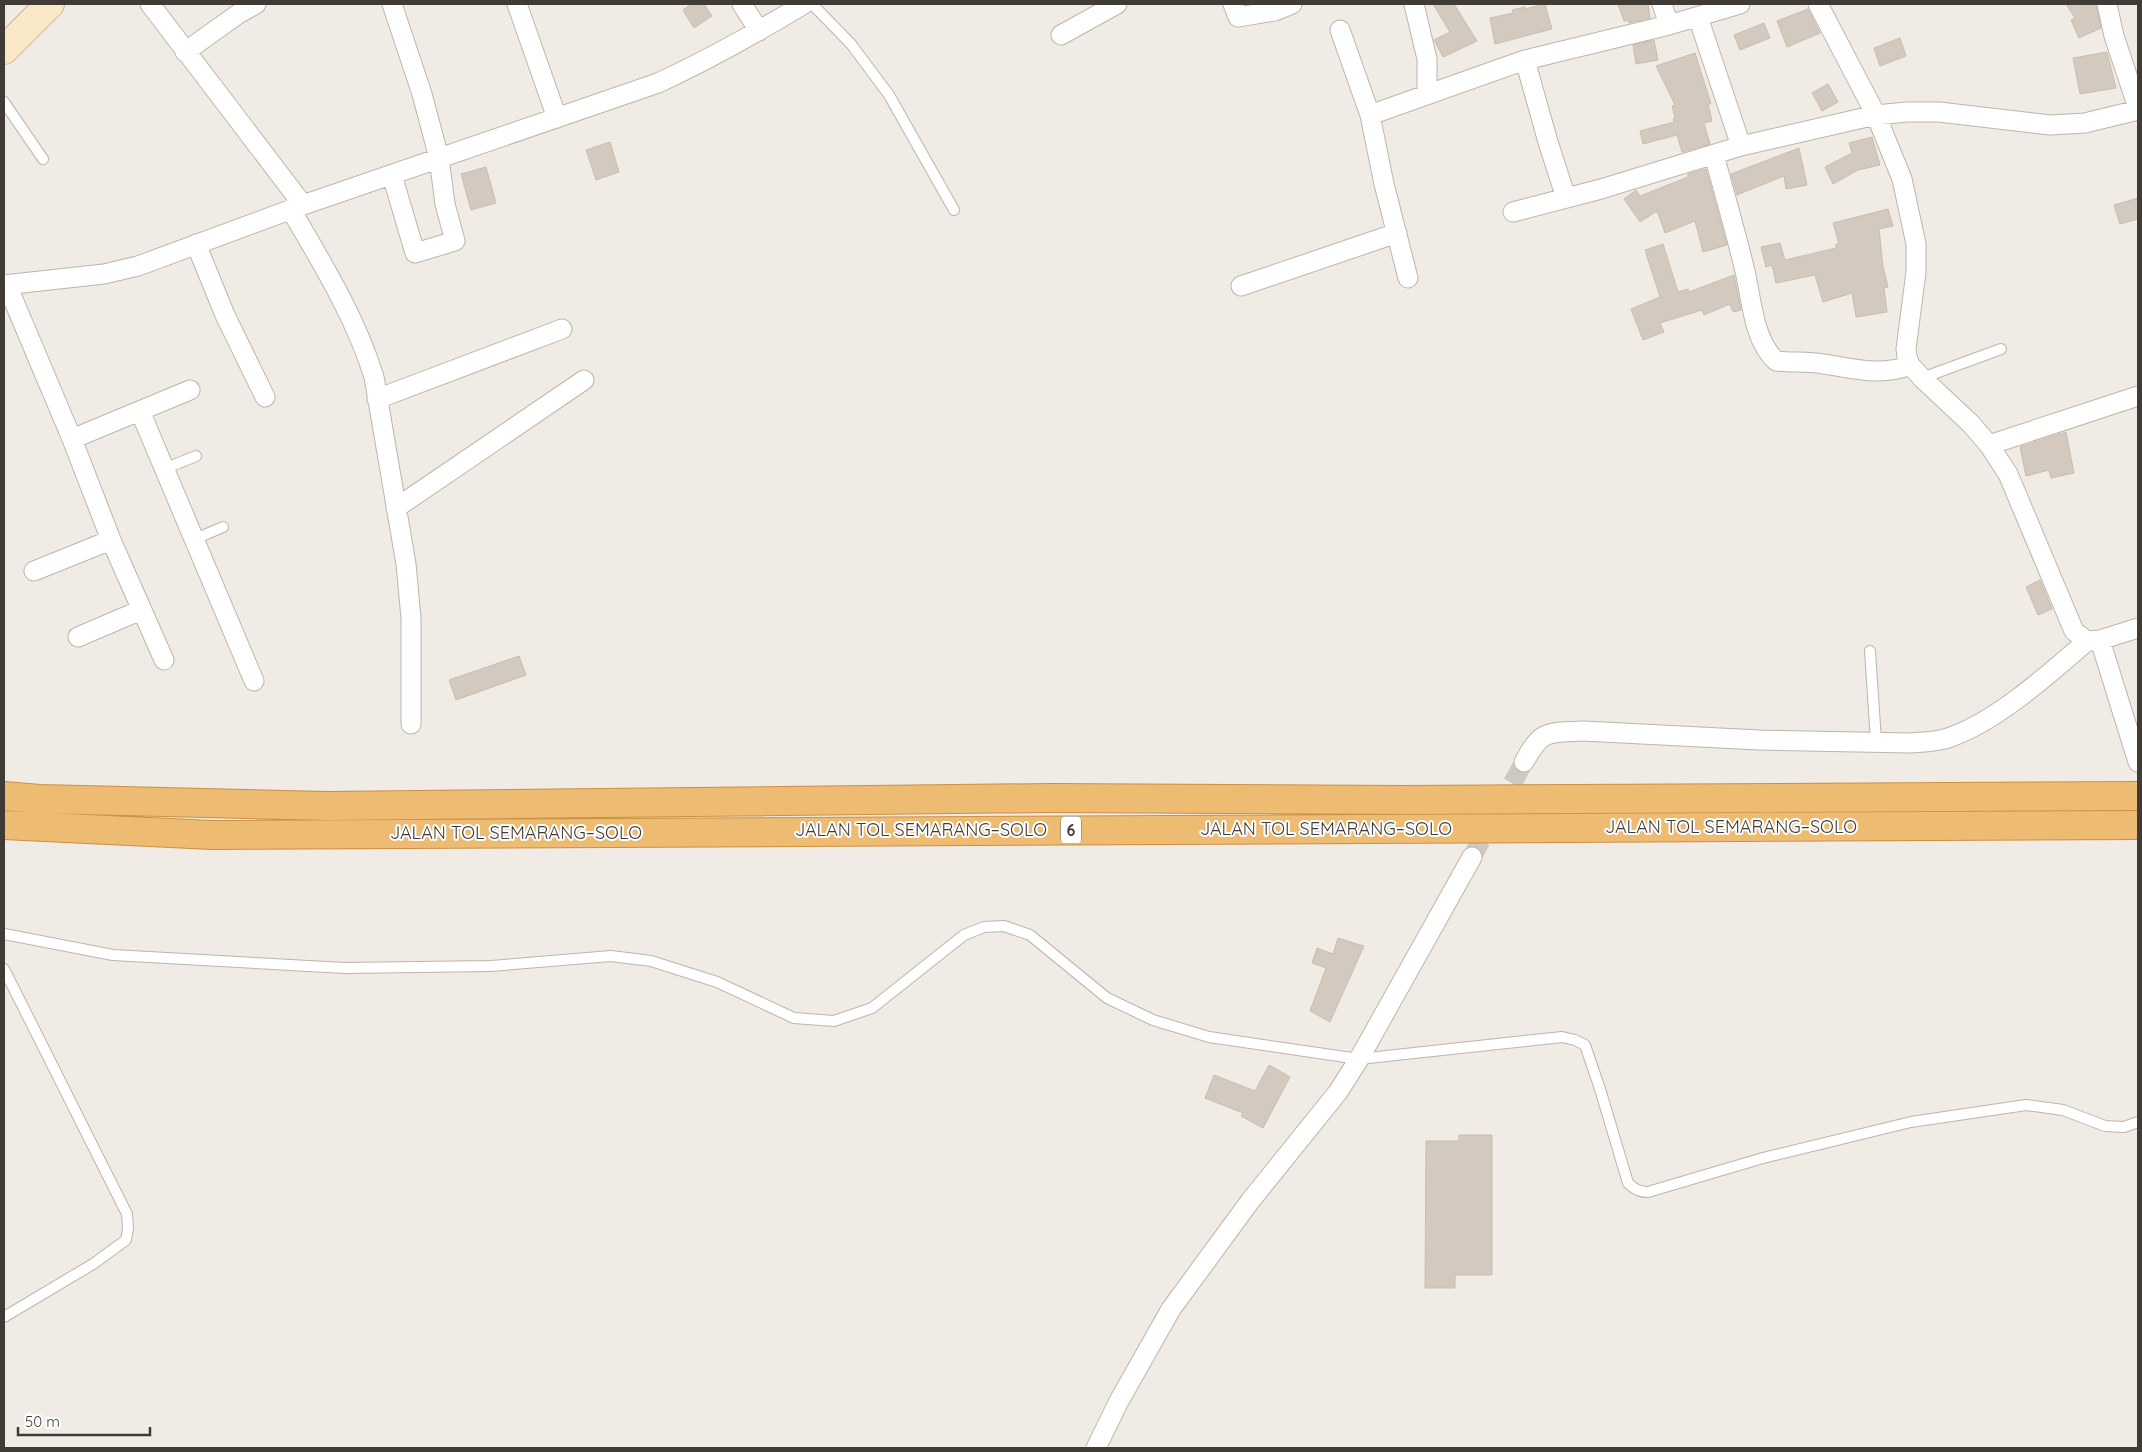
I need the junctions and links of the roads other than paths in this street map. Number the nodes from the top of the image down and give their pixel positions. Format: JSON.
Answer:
{"nodes":[{"id":1,"x":50,"y":4,"type":"edge"},
{"id":2,"x":150,"y":4,"type":"edge"},
{"id":3,"x":256,"y":4,"type":"edge"},
{"id":4,"x":392,"y":4,"type":"edge"},
{"id":5,"x":516,"y":4,"type":"edge"},
{"id":6,"x":742,"y":4,"type":"edge"},
{"id":7,"x":804,"y":4,"type":"edge"},
{"id":8,"x":812,"y":4,"type":"edge"},
{"id":9,"x":1117,"y":4,"type":"edge"},
{"id":10,"x":1233,"y":4,"type":"edge"},
{"id":11,"x":1292,"y":4,"type":"edge"},
{"id":12,"x":1414,"y":4,"type":"edge"},
{"id":13,"x":1662,"y":4,"type":"edge"},
{"id":14,"x":1740,"y":4,"type":"edge"},
{"id":15,"x":1818,"y":4,"type":"edge"},
{"id":16,"x":2107,"y":4,"type":"edge"},
{"id":17,"x":1698,"y":17,"type":"junction"},
{"id":18,"x":1669,"y":25,"type":"junction"},
{"id":19,"x":1340,"y":30,"type":"dead end"},
{"id":20,"x":759,"y":31,"type":"junction"},
{"id":21,"x":1061,"y":35,"type":"dead end"},
{"id":22,"x":4,"y":50,"type":"edge"},
{"id":23,"x":185,"y":52,"type":"junction"},
{"id":24,"x":1525,"y":60,"type":"junction"},
{"id":25,"x":1427,"y":94,"type":"junction"},
{"id":26,"x":4,"y":102,"type":"edge"},
{"id":27,"x":2138,"y":109,"type":"edge"},
{"id":28,"x":1876,"y":114,"type":"junction"},
{"id":29,"x":1370,"y":115,"type":"junction"},
{"id":30,"x":557,"y":118,"type":"junction"},
{"id":31,"x":1741,"y":146,"type":"junction"},
{"id":32,"x":1714,"y":155,"type":"junction"},
{"id":33,"x":440,"y":158,"type":"junction"},
{"id":34,"x":43,"y":159,"type":"dead end"},
{"id":35,"x":392,"y":175,"type":"junction"},
{"id":36,"x":1566,"y":198,"type":"junction"},
{"id":37,"x":297,"y":208,"type":"junction"},
{"id":38,"x":954,"y":210,"type":"dead end"},
{"id":39,"x":1514,"y":212,"type":"dead end"},
{"id":40,"x":1397,"y":233,"type":"junction"},
{"id":41,"x":196,"y":244,"type":"junction"},
{"id":42,"x":1408,"y":278,"type":"dead end"},
{"id":43,"x":5,"y":285,"type":"edge"},
{"id":44,"x":1241,"y":286,"type":"dead end"},
{"id":45,"x":562,"y":329,"type":"dead end"},
{"id":46,"x":2001,"y":349,"type":"dead end"},
{"id":47,"x":1916,"y":371,"type":"junction"},
{"id":48,"x":584,"y":380,"type":"dead end"},
{"id":49,"x":190,"y":390,"type":"dead end"},
{"id":50,"x":2138,"y":396,"type":"edge"},
{"id":51,"x":265,"y":397,"type":"dead end"},
{"id":52,"x":377,"y":399,"type":"junction"},
{"id":53,"x":140,"y":411,"type":"junction"},
{"id":54,"x":72,"y":439,"type":"junction"},
{"id":55,"x":1988,"y":445,"type":"junction"},
{"id":56,"x":196,"y":456,"type":"dead end"},
{"id":57,"x":164,"y":469,"type":"junction"},
{"id":58,"x":396,"y":508,"type":"junction"},
{"id":59,"x":223,"y":527,"type":"dead end"},
{"id":60,"x":195,"y":539,"type":"junction"},
{"id":61,"x":112,"y":540,"type":"junction"},
{"id":62,"x":34,"y":571,"type":"dead end"},
{"id":63,"x":141,"y":610,"type":"junction"},
{"id":64,"x":2138,"y":628,"type":"edge"},
{"id":65,"x":78,"y":637,"type":"dead end"},
{"id":66,"x":2094,"y":641,"type":"junction"},
{"id":67,"x":1870,"y":651,"type":"dead end"},
{"id":68,"x":164,"y":660,"type":"dead end"},
{"id":69,"x":254,"y":681,"type":"dead end"},
{"id":70,"x":411,"y":724,"type":"dead end"},
{"id":71,"x":1876,"y":741,"type":"junction"},
{"id":72,"x":1524,"y":762,"type":"tunnel mouth"},
{"id":73,"x":2138,"y":762,"type":"edge"},
{"id":74,"x":4,"y":796,"type":"edge"},
{"id":75,"x":2138,"y":796,"type":"edge"},
{"id":76,"x":4,"y":824,"type":"edge"},
{"id":77,"x":2138,"y":825,"type":"edge"},
{"id":78,"x":1472,"y":857,"type":"tunnel mouth"},
{"id":79,"x":4,"y":934,"type":"edge"},
{"id":80,"x":4,"y":969,"type":"edge"},
{"id":81,"x":1359,"y":1059,"type":"junction"},
{"id":82,"x":2138,"y":1122,"type":"edge"},
{"id":83,"x":4,"y":1317,"type":"edge"},
{"id":84,"x":1096,"y":1448,"type":"edge"}],
"edges":[{"from":1,"to":22,"type":"main road"},
{"from":2,"to":23,"type":"street"},
{"from":3,"to":23,"type":"street"},
{"from":4,"to":33,"type":"street"},
{"from":5,"to":30,"type":"street"},
{"from":6,"to":20,"type":"street"},
{"from":7,"to":20,"type":"street"},
{"from":8,"to":38,"type":"lane"},
{"from":9,"to":21,"type":"street"},
{"from":10,"to":11,"type":"street"},
{"from":12,"to":25,"type":"street"},
{"from":13,"to":18,"type":"street"},
{"from":14,"to":17,"type":"street"},
{"from":15,"to":28,"type":"street"},
{"from":16,"to":27,"type":"street"},
{"from":17,"to":18,"type":"street"},
{"from":17,"to":31,"type":"street"},
{"from":18,"to":24,"type":"street"},
{"from":19,"to":29,"type":"street"},
{"from":20,"to":30,"type":"street"},
{"from":23,"to":37,"type":"street"},
{"from":24,"to":25,"type":"street"},
{"from":24,"to":36,"type":"street"},
{"from":25,"to":29,"type":"street"},
{"from":26,"to":34,"type":"lane"},
{"from":27,"to":28,"type":"street"},
{"from":28,"to":31,"type":"street"},
{"from":28,"to":47,"type":"street"},
{"from":29,"to":40,"type":"street"},
{"from":30,"to":33,"type":"street"},
{"from":31,"to":32,"type":"street"},
{"from":32,"to":36,"type":"street"},
{"from":32,"to":47,"type":"street"},
{"from":33,"to":35,"type":"street"},
{"from":33,"to":35,"type":"street"},
{"from":35,"to":37,"type":"street"},
{"from":36,"to":39,"type":"street"},
{"from":37,"to":41,"type":"street"},
{"from":37,"to":52,"type":"street"},
{"from":40,"to":42,"type":"street"},
{"from":40,"to":44,"type":"street"},
{"from":41,"to":43,"type":"street"},
{"from":41,"to":51,"type":"street"},
{"from":43,"to":54,"type":"street"},
{"from":45,"to":52,"type":"street"},
{"from":46,"to":47,"type":"lane"},
{"from":47,"to":55,"type":"street"},
{"from":48,"to":58,"type":"street"},
{"from":49,"to":53,"type":"street"},
{"from":50,"to":55,"type":"street"},
{"from":52,"to":58,"type":"street"},
{"from":53,"to":54,"type":"street"},
{"from":53,"to":57,"type":"street"},
{"from":54,"to":61,"type":"street"},
{"from":55,"to":66,"type":"street"},
{"from":56,"to":57,"type":"lane"},
{"from":57,"to":60,"type":"street"},
{"from":58,"to":70,"type":"street"},
{"from":59,"to":60,"type":"lane"},
{"from":60,"to":69,"type":"street"},
{"from":61,"to":62,"type":"street"},
{"from":61,"to":63,"type":"street"},
{"from":63,"to":65,"type":"street"},
{"from":63,"to":68,"type":"street"},
{"from":64,"to":66,"type":"street"},
{"from":66,"to":71,"type":"street"},
{"from":66,"to":73,"type":"street"},
{"from":67,"to":71,"type":"lane"},
{"from":71,"to":72,"type":"street"},
{"from":74,"to":75,"type":"highway","name":"JALAN TOL SEMARANG–SOLO","number":"6"},
{"from":76,"to":77,"type":"highway","name":"JALAN TOL SEMARANG–SOLO","number":"6"},
{"from":78,"to":81,"type":"street"},
{"from":79,"to":81,"type":"lane"},
{"from":80,"to":83,"type":"lane"},
{"from":81,"to":82,"type":"lane"},
{"from":81,"to":84,"type":"street"}]}
